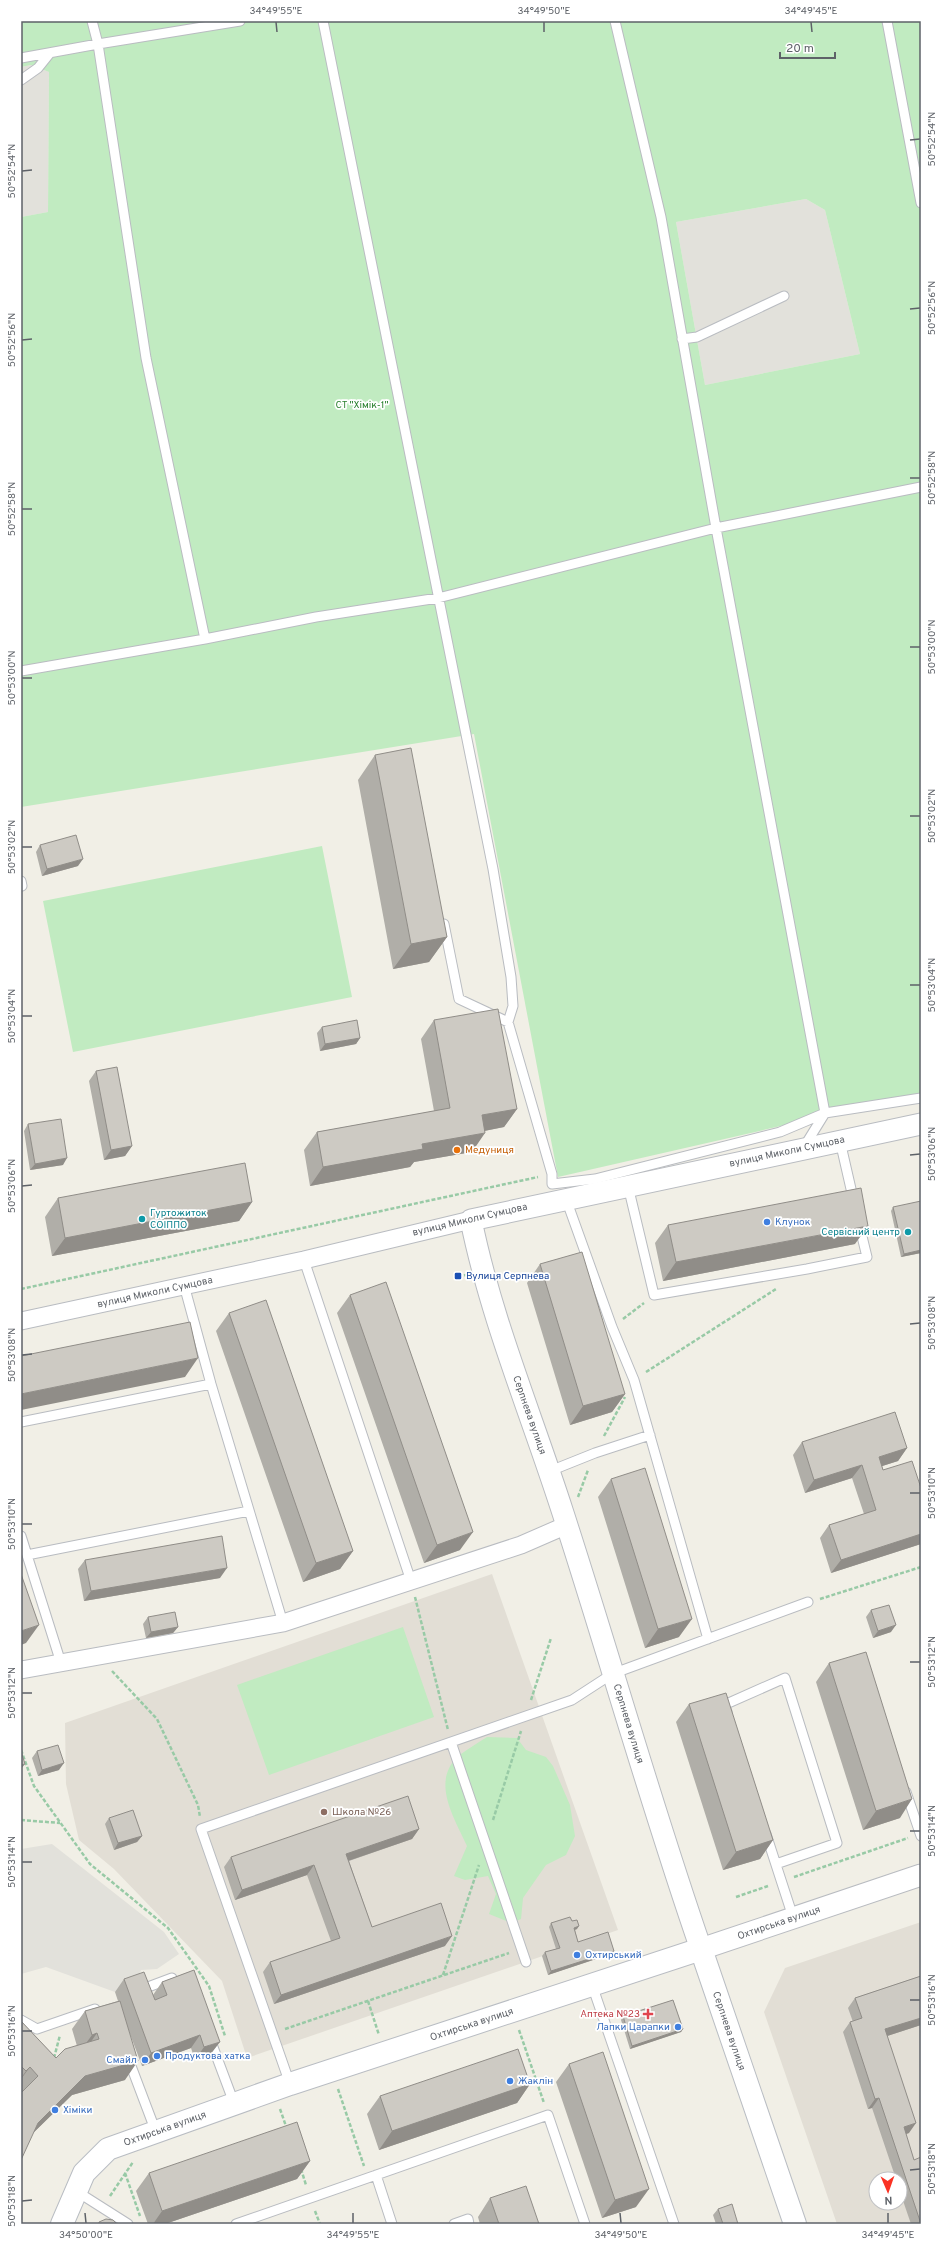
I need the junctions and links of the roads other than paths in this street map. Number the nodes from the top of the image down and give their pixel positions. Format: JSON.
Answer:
{"nodes":[{"id":1,"x":92,"y":21,"type":"edge"},
{"id":2,"x":240,"y":21,"type":"edge"},
{"id":3,"x":323,"y":21,"type":"edge"},
{"id":4,"x":615,"y":21,"type":"edge"},
{"id":5,"x":887,"y":21,"type":"edge"},
{"id":6,"x":98,"y":44,"type":"junction"},
{"id":7,"x":50,"y":53,"type":"junction"},
{"id":8,"x":21,"y":58,"type":"edge"},
{"id":9,"x":21,"y":80,"type":"edge"},
{"id":10,"x":921,"y":203,"type":"edge"},
{"id":11,"x":784,"y":296,"type":"dead end"},
{"id":12,"x":682,"y":338,"type":"junction"},
{"id":13,"x":921,"y":487,"type":"edge"},
{"id":14,"x":716,"y":528,"type":"junction"},
{"id":15,"x":438,"y":598,"type":"junction"},
{"id":16,"x":205,"y":639,"type":"junction"},
{"id":17,"x":21,"y":671,"type":"edge"},
{"id":18,"x":442,"y":914,"type":"edge"},
{"id":19,"x":508,"y":1022,"type":"junction"},
{"id":20,"x":921,"y":1098,"type":"edge"},
{"id":21,"x":825,"y":1113,"type":"junction"},
{"id":22,"x":921,"y":1124,"type":"edge"},
{"id":23,"x":840,"y":1141,"type":"junction"},
{"id":24,"x":803,"y":1149,"type":"junction"},
{"id":25,"x":628,"y":1186,"type":"junction"},
{"id":26,"x":557,"y":1195,"type":"junction"},
{"id":27,"x":471,"y":1220,"type":"junction"},
{"id":28,"x":304,"y":1260,"type":"junction"},
{"id":29,"x":184,"y":1285,"type":"junction"},
{"id":30,"x":21,"y":1321,"type":"edge"},
{"id":31,"x":211,"y":1384,"type":"junction"},
{"id":32,"x":21,"y":1422,"type":"edge"},
{"id":33,"x":650,"y":1435,"type":"junction"},
{"id":34,"x":550,"y":1471,"type":"junction"},
{"id":35,"x":249,"y":1511,"type":"junction"},
{"id":36,"x":567,"y":1525,"type":"junction"},
{"id":37,"x":21,"y":1536,"type":"edge"},
{"id":38,"x":27,"y":1555,"type":"junction"},
{"id":39,"x":411,"y":1581,"type":"junction"},
{"id":40,"x":808,"y":1602,"type":"road end"},
{"id":41,"x":283,"y":1623,"type":"junction"},
{"id":42,"x":708,"y":1639,"type":"junction"},
{"id":43,"x":61,"y":1663,"type":"junction"},
{"id":44,"x":21,"y":1670,"type":"edge"},
{"id":45,"x":612,"y":1674,"type":"junction"},
{"id":46,"x":729,"y":1720,"type":"edge"},
{"id":47,"x":451,"y":1742,"type":"junction"},
{"id":48,"x":903,"y":1782,"type":"edge"},
{"id":49,"x":764,"y":1826,"type":"edge"},
{"id":50,"x":921,"y":1835,"type":"edge"},
{"id":51,"x":776,"y":1864,"type":"junction"},
{"id":52,"x":921,"y":1875,"type":"edge"},
{"id":53,"x":793,"y":1917,"type":"junction"},
{"id":54,"x":701,"y":1949,"type":"junction"},
{"id":55,"x":526,"y":1962,"type":"dead end"},
{"id":56,"x":184,"y":1978,"type":"edge"},
{"id":57,"x":592,"y":1985,"type":"junction"},
{"id":58,"x":148,"y":1987,"type":"edge"},
{"id":59,"x":108,"y":2004,"type":"edge"},
{"id":60,"x":21,"y":2020,"type":"edge"},
{"id":61,"x":208,"y":2032,"type":"edge"},
{"id":62,"x":124,"y":2047,"type":"edge"},
{"id":63,"x":290,"y":2084,"type":"junction"},
{"id":64,"x":234,"y":2103,"type":"junction"},
{"id":65,"x":156,"y":2132,"type":"junction"},
{"id":66,"x":372,"y":2176,"type":"junction"},
{"id":67,"x":76,"y":2191,"type":"junction"},
{"id":68,"x":62,"y":2224,"type":"edge"},
{"id":69,"x":128,"y":2224,"type":"edge"},
{"id":70,"x":236,"y":2224,"type":"edge"},
{"id":71,"x":392,"y":2224,"type":"edge"},
{"id":72,"x":454,"y":2224,"type":"edge"},
{"id":73,"x":469,"y":2224,"type":"edge"},
{"id":74,"x":585,"y":2224,"type":"edge"},
{"id":75,"x":674,"y":2224,"type":"edge"},
{"id":76,"x":795,"y":2224,"type":"edge"}],
"edges":[{"from":1,"to":6,"type":"lane"},
{"from":2,"to":6,"type":"lane"},
{"from":3,"to":15,"type":"lane"},
{"from":4,"to":12,"type":"lane"},
{"from":5,"to":10,"type":"lane"},
{"from":6,"to":7,"type":"lane"},
{"from":6,"to":16,"type":"lane"},
{"from":7,"to":8,"type":"lane"},
{"from":7,"to":9,"type":"lane"},
{"from":11,"to":12,"type":"lane"},
{"from":12,"to":14,"type":"lane"},
{"from":13,"to":14,"type":"lane"},
{"from":14,"to":15,"type":"lane"},
{"from":14,"to":21,"type":"lane"},
{"from":15,"to":16,"type":"lane"},
{"from":15,"to":19,"type":"lane"},
{"from":16,"to":17,"type":"lane"},
{"from":18,"to":19,"type":"lane"},
{"from":19,"to":26,"type":"lane"},
{"from":20,"to":21,"type":"lane"},
{"from":21,"to":24,"type":"lane"},
{"from":21,"to":26,"type":"lane"},
{"from":22,"to":23,"type":"street","name":"вулиця Миколи Сумцова"},
{"from":23,"to":24,"type":"street","name":"вулиця Миколи Сумцова"},
{"from":23,"to":25,"type":"lane"},
{"from":24,"to":25,"type":"street","name":"вулиця Миколи Сумцова"},
{"from":25,"to":26,"type":"street","name":"вулиця Миколи Сумцова"},
{"from":26,"to":27,"type":"street","name":"вулиця Миколи Сумцова"},
{"from":26,"to":33,"type":"lane"},
{"from":27,"to":28,"type":"street","name":"вулиця Миколи Сумцова"},
{"from":27,"to":34,"type":"street","name":"Серпнева вулиця"},
{"from":28,"to":29,"type":"street","name":"вулиця Миколи Сумцова"},
{"from":28,"to":39,"type":"lane"},
{"from":29,"to":30,"type":"street","name":"вулиця Миколи Сумцова"},
{"from":29,"to":31,"type":"lane"},
{"from":31,"to":32,"type":"lane"},
{"from":31,"to":35,"type":"lane"},
{"from":33,"to":34,"type":"lane"},
{"from":33,"to":42,"type":"lane"},
{"from":34,"to":36,"type":"street","name":"Серпнева вулиця"},
{"from":35,"to":38,"type":"lane"},
{"from":35,"to":41,"type":"lane"},
{"from":36,"to":39,"type":"street"},
{"from":36,"to":45,"type":"street","name":"Серпнева вулиця"},
{"from":37,"to":38,"type":"lane"},
{"from":38,"to":43,"type":"lane"},
{"from":39,"to":41,"type":"street"},
{"from":40,"to":42,"type":"lane"},
{"from":41,"to":43,"type":"street"},
{"from":42,"to":45,"type":"lane"},
{"from":43,"to":44,"type":"street"},
{"from":45,"to":47,"type":"lane"},
{"from":45,"to":54,"type":"street","name":"Серпнева вулиця"},
{"from":46,"to":51,"type":"lane"},
{"from":47,"to":55,"type":"lane"},
{"from":47,"to":63,"type":"lane"},
{"from":48,"to":50,"type":"lane"},
{"from":49,"to":51,"type":"lane"},
{"from":51,"to":53,"type":"lane"},
{"from":52,"to":53,"type":"street","name":"Охтирська вулиця"},
{"from":53,"to":54,"type":"street","name":"Охтирська вулиця"},
{"from":54,"to":57,"type":"main road","name":"Охтирська вулиця"},
{"from":54,"to":76,"type":"main road","name":"Серпнева вулиця"},
{"from":56,"to":58,"type":"lane"},
{"from":57,"to":63,"type":"main road","name":"Охтирська вулиця"},
{"from":57,"to":75,"type":"lane"},
{"from":59,"to":60,"type":"lane"},
{"from":61,"to":64,"type":"lane"},
{"from":62,"to":65,"type":"lane"},
{"from":63,"to":64,"type":"main road","name":"Охтирська вулиця"},
{"from":64,"to":65,"type":"main road","name":"Охтирська вулиця"},
{"from":65,"to":67,"type":"main road","name":"Охтирська вулиця"},
{"from":66,"to":70,"type":"lane"},
{"from":66,"to":71,"type":"lane"},
{"from":66,"to":74,"type":"lane"},
{"from":67,"to":68,"type":"main road","name":"Охтирська вулиця"},
{"from":67,"to":69,"type":"lane"},
{"from":72,"to":73,"type":"lane"}]}
